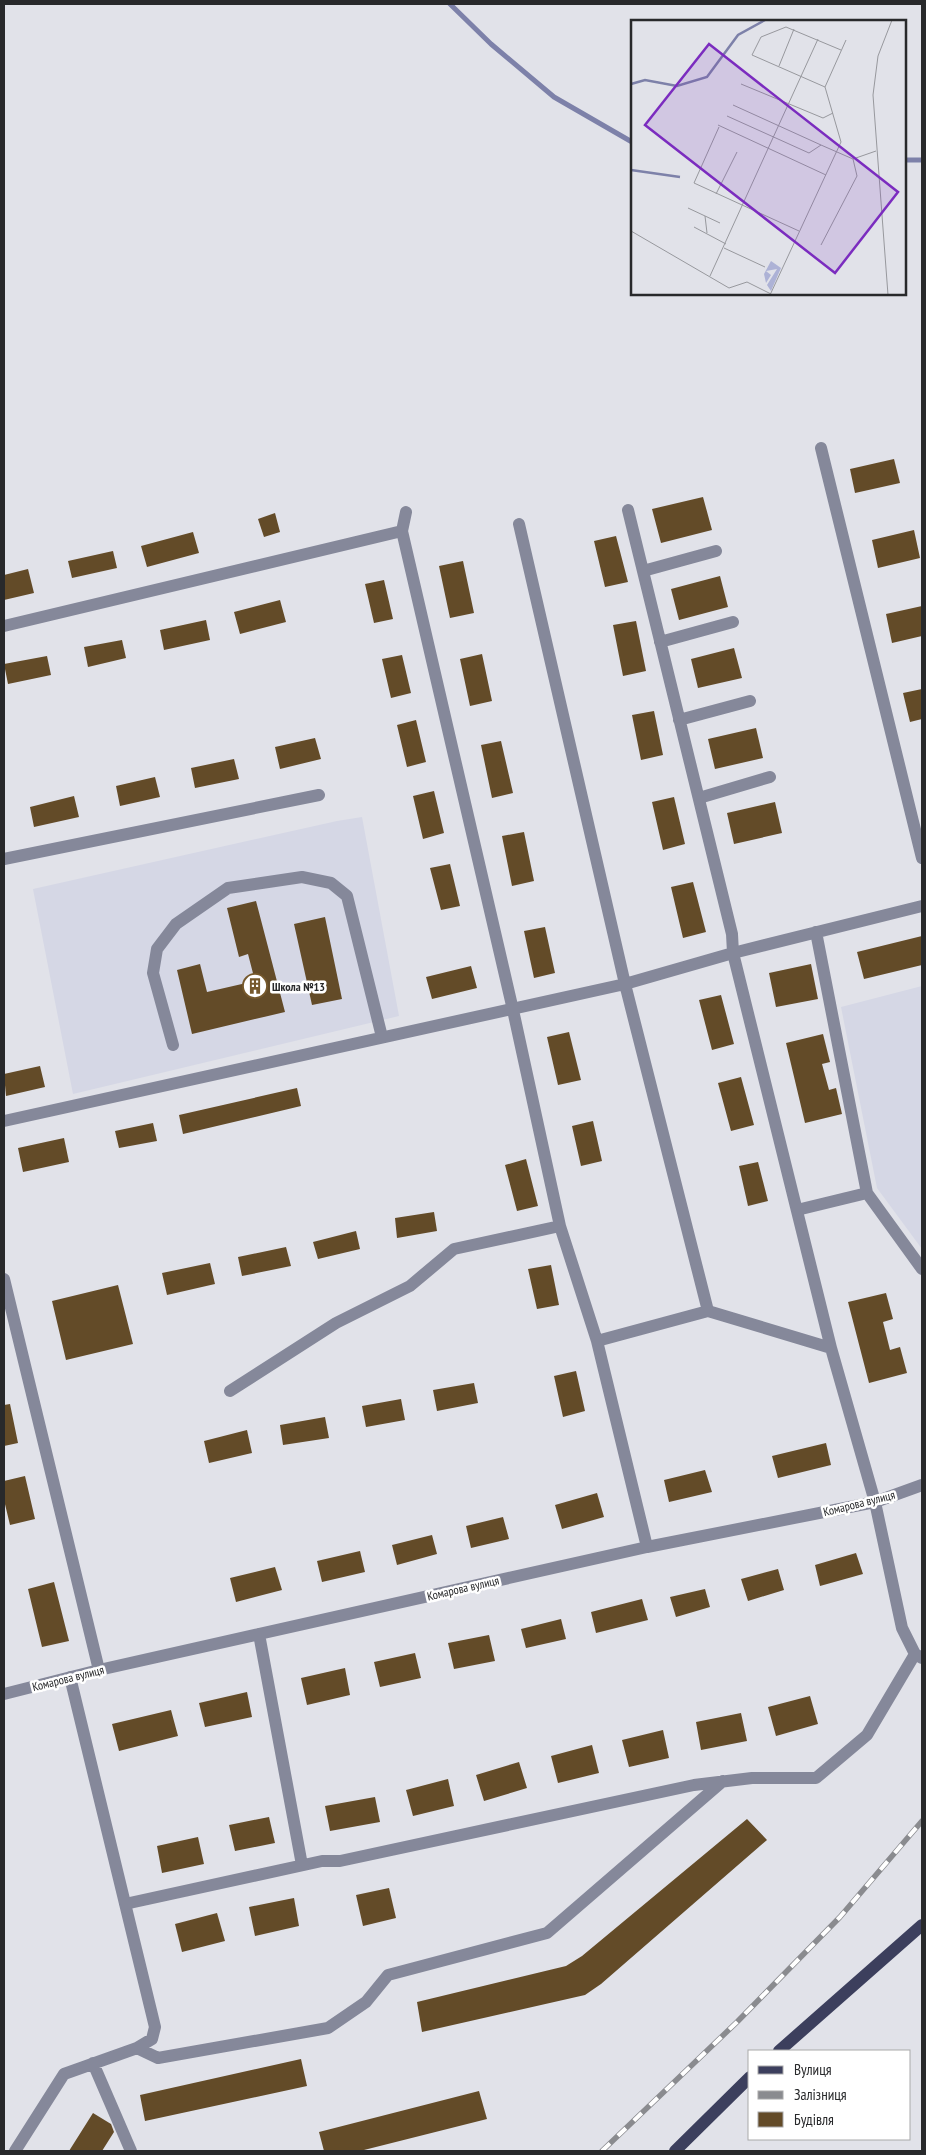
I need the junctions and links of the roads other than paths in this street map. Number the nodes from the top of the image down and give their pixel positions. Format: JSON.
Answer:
{"nodes":[{"id":1,"x":821,"y":448,"type":"dead end"},
{"id":2,"x":628,"y":510,"type":"dead end"},
{"id":3,"x":406,"y":512,"type":"dead end"},
{"id":4,"x":518,"y":524,"type":"dead end"},
{"id":5,"x":402,"y":531,"type":"junction"},
{"id":6,"x":716,"y":551,"type":"dead end"},
{"id":7,"x":643,"y":571,"type":"junction"},
{"id":8,"x":733,"y":622,"type":"dead end"},
{"id":9,"x":4,"y":626,"type":"edge"},
{"id":10,"x":660,"y":642,"type":"junction"},
{"id":11,"x":750,"y":701,"type":"dead end"},
{"id":12,"x":679,"y":720,"type":"junction"},
{"id":13,"x":770,"y":777,"type":"dead end"},
{"id":14,"x":319,"y":795,"type":"dead end"},
{"id":15,"x":698,"y":798,"type":"junction"},
{"id":16,"x":922,"y":858,"type":"edge"},
{"id":17,"x":4,"y":859,"type":"edge"},
{"id":18,"x":922,"y":906,"type":"edge"},
{"id":19,"x":816,"y":932,"type":"junction"},
{"id":20,"x":733,"y":953,"type":"junction"},
{"id":21,"x":625,"y":984,"type":"junction"},
{"id":22,"x":513,"y":1010,"type":"junction"},
{"id":23,"x":382,"y":1037,"type":"junction"},
{"id":24,"x":173,"y":1046,"type":"dead end"},
{"id":25,"x":4,"y":1122,"type":"edge"},
{"id":26,"x":867,"y":1193,"type":"junction"},
{"id":27,"x":797,"y":1210,"type":"junction"},
{"id":28,"x":560,"y":1226,"type":"junction"},
{"id":29,"x":922,"y":1269,"type":"edge"},
{"id":30,"x":4,"y":1279,"type":"edge"},
{"id":31,"x":708,"y":1312,"type":"junction"},
{"id":32,"x":598,"y":1341,"type":"junction"},
{"id":33,"x":832,"y":1348,"type":"junction"},
{"id":34,"x":230,"y":1390,"type":"dead end"},
{"id":35,"x":922,"y":1486,"type":"edge"},
{"id":36,"x":875,"y":1502,"type":"junction"},
{"id":37,"x":647,"y":1547,"type":"junction"},
{"id":38,"x":259,"y":1634,"type":"junction"},
{"id":39,"x":919,"y":1656,"type":"edge"},
{"id":40,"x":99,"y":1670,"type":"junction"},
{"id":41,"x":70,"y":1677,"type":"junction"},
{"id":42,"x":4,"y":1694,"type":"edge"},
{"id":43,"x":723,"y":1781,"type":"junction"},
{"id":44,"x":302,"y":1866,"type":"junction"},
{"id":45,"x":125,"y":1904,"type":"junction"},
{"id":46,"x":922,"y":1925,"type":"edge"},
{"id":47,"x":137,"y":2048,"type":"junction"},
{"id":48,"x":780,"y":2050,"type":"edge"},
{"id":49,"x":93,"y":2063,"type":"junction"},
{"id":50,"x":748,"y":2079,"type":"edge"},
{"id":51,"x":15,"y":2151,"type":"edge"},
{"id":52,"x":131,"y":2151,"type":"edge"},
{"id":53,"x":675,"y":2151,"type":"edge"}],
"edges":[{"from":1,"to":16,"type":"street"},
{"from":2,"to":7,"type":"street"},
{"from":3,"to":5,"type":"street"},
{"from":4,"to":21,"type":"street"},
{"from":5,"to":9,"type":"street"},
{"from":5,"to":22,"type":"street"},
{"from":6,"to":7,"type":"street"},
{"from":7,"to":10,"type":"street"},
{"from":8,"to":10,"type":"street"},
{"from":10,"to":12,"type":"street"},
{"from":11,"to":12,"type":"street"},
{"from":12,"to":15,"type":"street"},
{"from":13,"to":15,"type":"street"},
{"from":14,"to":17,"type":"street"},
{"from":15,"to":20,"type":"street"},
{"from":18,"to":19,"type":"street"},
{"from":19,"to":20,"type":"street"},
{"from":19,"to":26,"type":"street"},
{"from":20,"to":21,"type":"street"},
{"from":20,"to":27,"type":"street"},
{"from":21,"to":22,"type":"street"},
{"from":21,"to":31,"type":"street"},
{"from":22,"to":23,"type":"street"},
{"from":22,"to":28,"type":"street"},
{"from":23,"to":24,"type":"street"},
{"from":23,"to":25,"type":"street"},
{"from":26,"to":27,"type":"street"},
{"from":26,"to":29,"type":"street"},
{"from":27,"to":33,"type":"street"},
{"from":28,"to":32,"type":"street"},
{"from":28,"to":34,"type":"street"},
{"from":30,"to":40,"type":"street"},
{"from":31,"to":32,"type":"street"},
{"from":31,"to":33,"type":"street"},
{"from":32,"to":37,"type":"street"},
{"from":33,"to":36,"type":"street"},
{"from":35,"to":36,"type":"street","name":"Комарова вулиця"},
{"from":36,"to":37,"type":"street","name":"Комарова вулиця"},
{"from":36,"to":39,"type":"street"},
{"from":37,"to":38,"type":"street","name":"Комарова вулиця"},
{"from":38,"to":40,"type":"street","name":"Комарова вулиця"},
{"from":38,"to":44,"type":"street"},
{"from":39,"to":43,"type":"street"},
{"from":40,"to":41,"type":"street","name":"Комарова вулиця"},
{"from":41,"to":42,"type":"street","name":"Комарова вулиця"},
{"from":41,"to":45,"type":"street"},
{"from":43,"to":44,"type":"street"},
{"from":43,"to":47,"type":"street"},
{"from":44,"to":45,"type":"street"},
{"from":45,"to":47,"type":"street"},
{"from":46,"to":48,"type":"main road"},
{"from":47,"to":49,"type":"street"},
{"from":49,"to":51,"type":"street"},
{"from":49,"to":52,"type":"street"},
{"from":50,"to":53,"type":"main road"}]}
